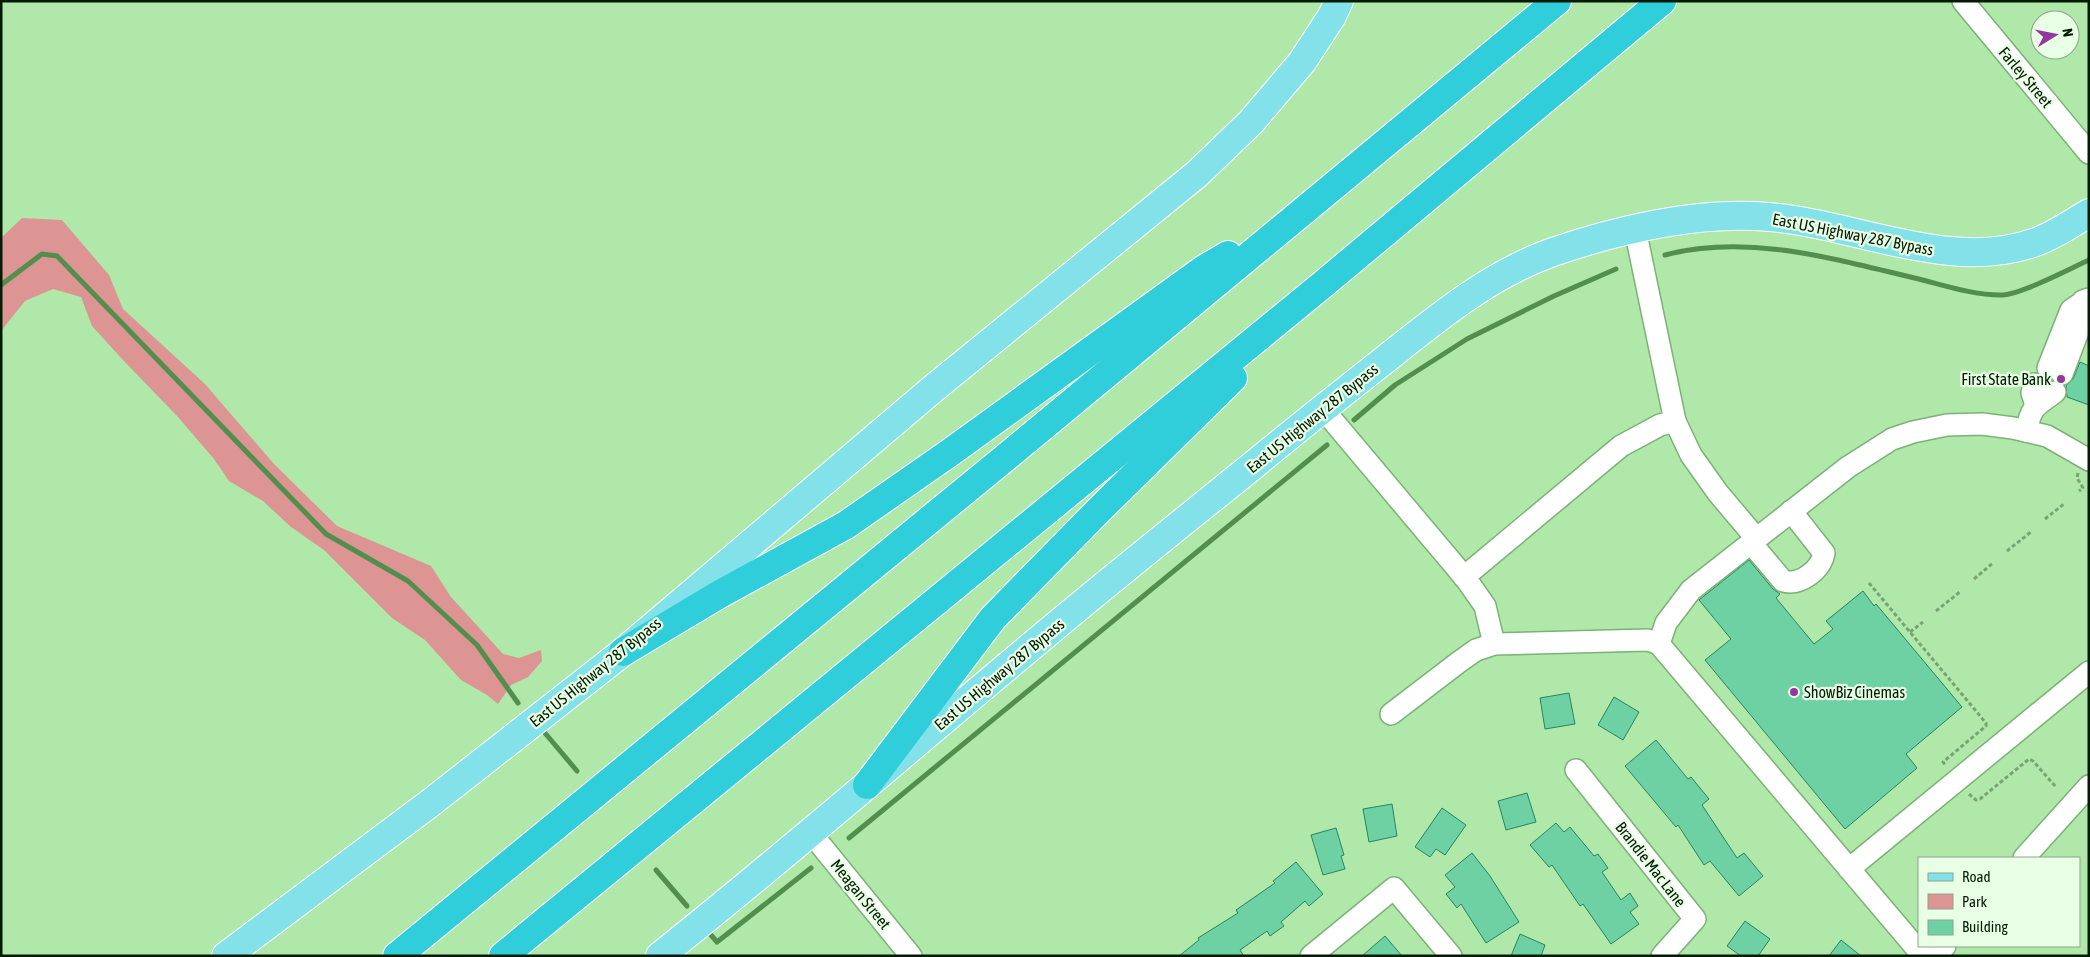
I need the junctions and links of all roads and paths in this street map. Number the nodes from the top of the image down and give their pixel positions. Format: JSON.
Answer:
{"nodes":[{"id":1,"x":1338,"y":1,"type":"edge"},
{"id":2,"x":1557,"y":1,"type":"edge"},
{"id":3,"x":1662,"y":1,"type":"edge"},
{"id":4,"x":1963,"y":1,"type":"edge"},
{"id":5,"x":2089,"y":153,"type":"edge"},
{"id":6,"x":1451,"y":178,"type":"junction"},
{"id":7,"x":2089,"y":214,"type":"edge"},
{"id":8,"x":1635,"y":228,"type":"junction"},
{"id":9,"x":1269,"y":240,"type":"junction"},
{"id":10,"x":2081,"y":303,"type":"edge"},
{"id":11,"x":1323,"y":409,"type":"junction"},
{"id":12,"x":1675,"y":420,"type":"junction"},
{"id":13,"x":2026,"y":431,"type":"junction"},
{"id":14,"x":2085,"y":464,"type":"edge"},
{"id":15,"x":2079,"y":492,"type":"dead end"},
{"id":16,"x":2065,"y":503,"type":"dead end"},
{"id":17,"x":1792,"y":511,"type":"junction"},
{"id":18,"x":2045,"y":519,"type":"dead end"},
{"id":19,"x":2032,"y":531,"type":"dead end"},
{"id":20,"x":1753,"y":540,"type":"junction"},
{"id":21,"x":2008,"y":551,"type":"dead end"},
{"id":22,"x":1993,"y":563,"type":"dead end"},
{"id":23,"x":1464,"y":577,"type":"junction"},
{"id":24,"x":1974,"y":579,"type":"dead end"},
{"id":25,"x":1869,"y":583,"type":"dead end"},
{"id":26,"x":1960,"y":591,"type":"dead end"},
{"id":27,"x":1936,"y":611,"type":"dead end"},
{"id":28,"x":1922,"y":622,"type":"dead end"},
{"id":29,"x":1910,"y":632,"type":"junction"},
{"id":30,"x":1494,"y":644,"type":"junction"},
{"id":31,"x":1659,"y":644,"type":"junction"},
{"id":32,"x":623,"y":652,"type":"junction"},
{"id":33,"x":2089,"y":672,"type":"edge"},
{"id":34,"x":1391,"y":714,"type":"dead end"},
{"id":35,"x":1576,"y":770,"type":"dead end"},
{"id":36,"x":1951,"y":772,"type":"dead end"},
{"id":37,"x":867,"y":785,"type":"junction"},
{"id":38,"x":2089,"y":786,"type":"edge"},
{"id":39,"x":1964,"y":787,"type":"dead end"},
{"id":40,"x":2056,"y":787,"type":"dead end"},
{"id":41,"x":811,"y":833,"type":"junction"},
{"id":42,"x":2025,"y":857,"type":"edge"},
{"id":43,"x":1849,"y":869,"type":"junction"},
{"id":44,"x":226,"y":956,"type":"edge"},
{"id":45,"x":397,"y":956,"type":"edge"},
{"id":46,"x":503,"y":956,"type":"edge"},
{"id":47,"x":660,"y":956,"type":"edge"},
{"id":48,"x":911,"y":956,"type":"edge"},
{"id":49,"x":1311,"y":956,"type":"edge"},
{"id":50,"x":1451,"y":956,"type":"edge"},
{"id":51,"x":1662,"y":956,"type":"edge"},
{"id":52,"x":1923,"y":956,"type":"edge"}],
"edges":[{"from":1,"to":32,"type":"main road","name":"East US Highway 287 Bypass"},
{"from":2,"to":9,"type":"highway"},
{"from":3,"to":6,"type":"highway"},
{"from":4,"to":5,"type":"street","name":"Farley Street"},
{"from":6,"to":37,"type":"highway"},
{"from":6,"to":46,"type":"highway"},
{"from":7,"to":8,"type":"main road","name":"East US Highway 287 Bypass"},
{"from":8,"to":11,"type":"main road","name":"East US Highway 287 Bypass"},
{"from":8,"to":12,"type":"street"},
{"from":9,"to":32,"type":"highway"},
{"from":9,"to":45,"type":"highway"},
{"from":10,"to":13,"type":"street"},
{"from":11,"to":23,"type":"street"},
{"from":11,"to":37,"type":"main road","name":"East US Highway 287 Bypass"},
{"from":12,"to":20,"type":"street"},
{"from":12,"to":23,"type":"street"},
{"from":13,"to":14,"type":"street"},
{"from":13,"to":17,"type":"street"},
{"from":14,"to":15,"type":"path"},
{"from":16,"to":18,"type":"path"},
{"from":17,"to":20,"type":"street"},
{"from":17,"to":20,"type":"street"},
{"from":19,"to":21,"type":"path"},
{"from":20,"to":31,"type":"street"},
{"from":22,"to":24,"type":"path"},
{"from":23,"to":30,"type":"street"},
{"from":25,"to":29,"type":"path"},
{"from":26,"to":27,"type":"path"},
{"from":28,"to":29,"type":"path"},
{"from":29,"to":36,"type":"path"},
{"from":30,"to":31,"type":"street"},
{"from":30,"to":34,"type":"street"},
{"from":31,"to":43,"type":"street"},
{"from":32,"to":44,"type":"main road","name":"East US Highway 287 Bypass"},
{"from":33,"to":43,"type":"street"},
{"from":35,"to":51,"type":"street","name":"Brandie Mac Lane"},
{"from":37,"to":41,"type":"main road","name":"East US Highway 287 Bypass"},
{"from":38,"to":42,"type":"street"},
{"from":39,"to":40,"type":"path"},
{"from":41,"to":47,"type":"main road","name":"East US Highway 287 Bypass"},
{"from":41,"to":48,"type":"street","name":"Meagan Street"},
{"from":43,"to":52,"type":"street"},
{"from":49,"to":50,"type":"street"}]}
